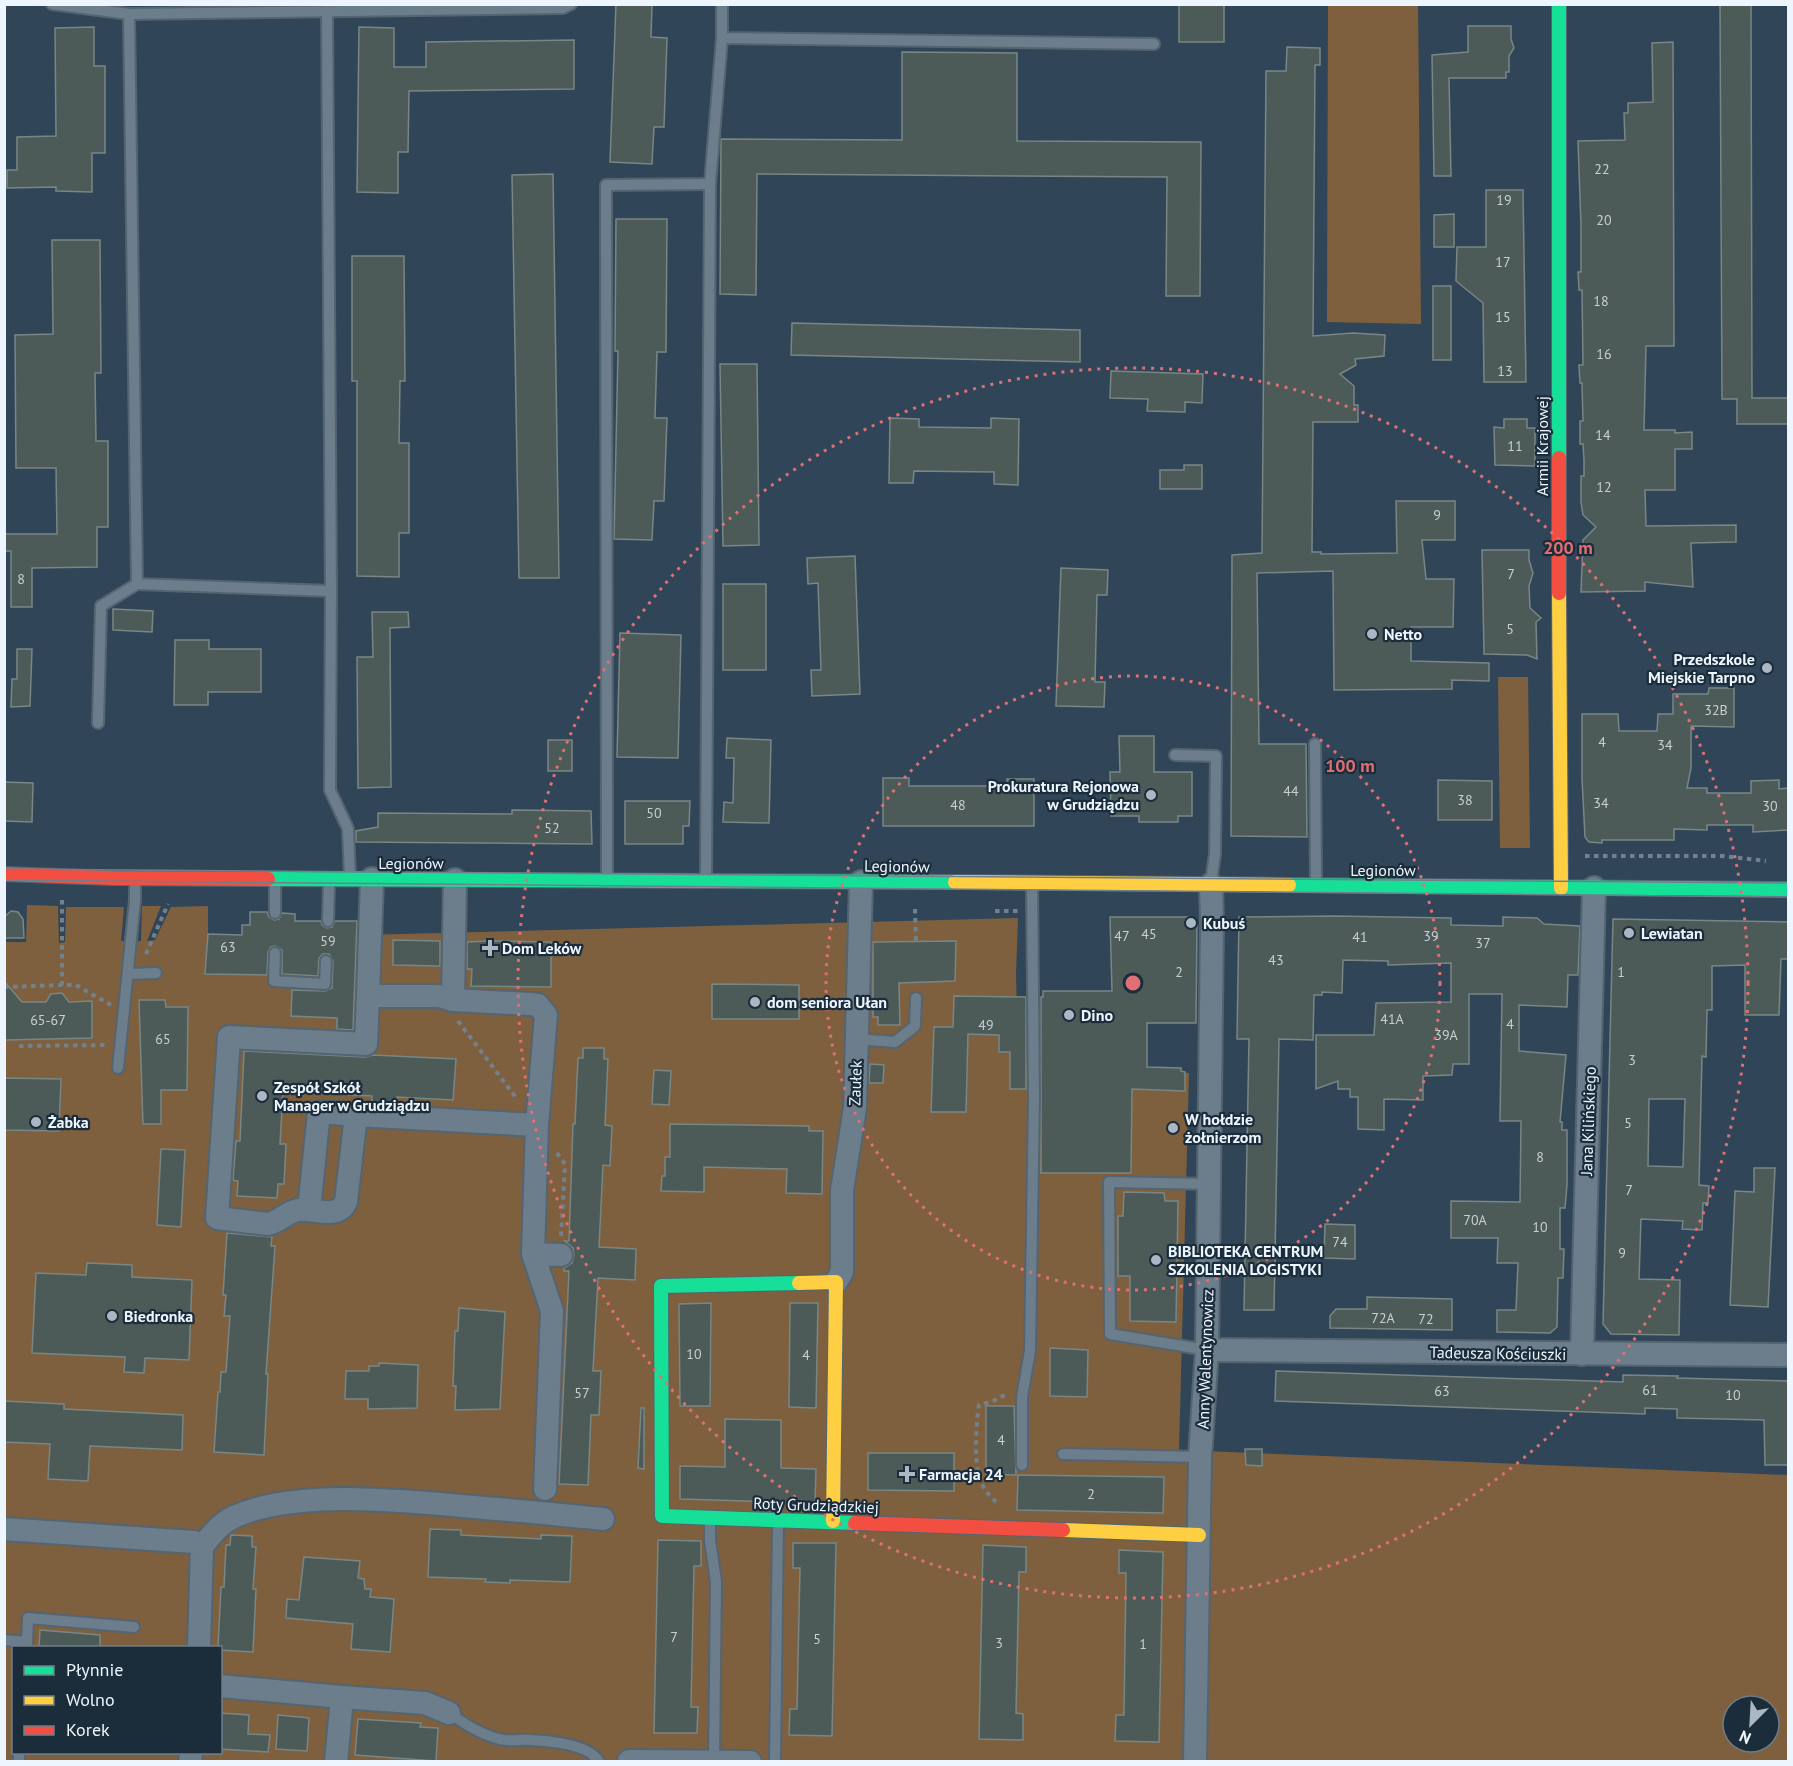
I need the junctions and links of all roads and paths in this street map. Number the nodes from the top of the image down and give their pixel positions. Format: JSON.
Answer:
{"nodes":[{"id":1,"x":52,"y":4,"type":"edge"},
{"id":2,"x":571,"y":4,"type":"edge"},
{"id":3,"x":722,"y":4,"type":"edge"},
{"id":4,"x":1559,"y":4,"type":"edge"},
{"id":5,"x":394,"y":7,"type":"edge"},
{"id":6,"x":148,"y":9,"type":"edge"},
{"id":7,"x":327,"y":11,"type":"junction"},
{"id":8,"x":129,"y":14,"type":"junction"},
{"id":9,"x":722,"y":38,"type":"junction"},
{"id":10,"x":1154,"y":44,"type":"dead end"},
{"id":11,"x":710,"y":184,"type":"junction"},
{"id":12,"x":137,"y":584,"type":"junction"},
{"id":13,"x":331,"y":591,"type":"junction"},
{"id":14,"x":98,"y":723,"type":"dead end"},
{"id":15,"x":1315,"y":744,"type":"dead end"},
{"id":16,"x":1175,"y":755,"type":"dead end"},
{"id":17,"x":1593,"y":857,"type":"dead end"},
{"id":18,"x":1746,"y":860,"type":"dead end"},
{"id":19,"x":4,"y":874,"type":"edge"},
{"id":20,"x":135,"y":878,"type":"junction"},
{"id":21,"x":275,"y":879,"type":"junction"},
{"id":22,"x":328,"y":879,"type":"junction"},
{"id":23,"x":361,"y":879,"type":"junction"},
{"id":24,"x":455,"y":880,"type":"junction"},
{"id":25,"x":607,"y":881,"type":"junction"},
{"id":26,"x":706,"y":882,"type":"junction"},
{"id":27,"x":861,"y":882,"type":"junction"},
{"id":28,"x":1032,"y":884,"type":"junction"},
{"id":29,"x":1211,"y":885,"type":"junction"},
{"id":30,"x":1316,"y":886,"type":"junction"},
{"id":31,"x":1561,"y":888,"type":"junction"},
{"id":32,"x":1594,"y":888,"type":"junction"},
{"id":33,"x":1788,"y":890,"type":"edge"},
{"id":34,"x":62,"y":899,"type":"dead end"},
{"id":35,"x":169,"y":900,"type":"dead end"},
{"id":36,"x":915,"y":909,"type":"dead end"},
{"id":37,"x":275,"y":913,"type":"dead end"},
{"id":38,"x":328,"y":921,"type":"dead end"},
{"id":39,"x":915,"y":942,"type":"dead end"},
{"id":40,"x":275,"y":953,"type":"dead end"},
{"id":41,"x":326,"y":961,"type":"dead end"},
{"id":42,"x":156,"y":973,"type":"dead end"},
{"id":43,"x":132,"y":974,"type":"junction"},
{"id":44,"x":62,"y":985,"type":"junction"},
{"id":45,"x":4,"y":987,"type":"edge"},
{"id":46,"x":368,"y":996,"type":"junction"},
{"id":47,"x":446,"y":998,"type":"junction"},
{"id":48,"x":916,"y":998,"type":"dead end"},
{"id":49,"x":124,"y":1012,"type":"junction"},
{"id":50,"x":856,"y":1039,"type":"junction"},
{"id":51,"x":120,"y":1044,"type":"junction"},
{"id":52,"x":19,"y":1046,"type":"dead end"},
{"id":53,"x":118,"y":1068,"type":"dead end"},
{"id":54,"x":356,"y":1115,"type":"junction"},
{"id":55,"x":537,"y":1125,"type":"junction"},
{"id":56,"x":1209,"y":1184,"type":"junction"},
{"id":57,"x":309,"y":1210,"type":"junction"},
{"id":58,"x":534,"y":1254,"type":"junction"},
{"id":59,"x":561,"y":1255,"type":"joint"},
{"id":60,"x":836,"y":1282,"type":"junction"},
{"id":61,"x":1208,"y":1350,"type":"junction"},
{"id":62,"x":1582,"y":1354,"type":"junction"},
{"id":63,"x":1788,"y":1356,"type":"edge"},
{"id":64,"x":1026,"y":1375,"type":"junction"},
{"id":65,"x":1063,"y":1454,"type":"dead end"},
{"id":66,"x":1200,"y":1457,"type":"junction"},
{"id":67,"x":1022,"y":1465,"type":"dead end"},
{"id":68,"x":545,"y":1489,"type":"dead end"},
{"id":69,"x":1002,"y":1509,"type":"dead end"},
{"id":70,"x":711,"y":1518,"type":"junction"},
{"id":71,"x":603,"y":1519,"type":"dead end"},
{"id":72,"x":778,"y":1520,"type":"junction"},
{"id":73,"x":833,"y":1521,"type":"junction"},
{"id":74,"x":4,"y":1529,"type":"edge"},
{"id":75,"x":1199,"y":1535,"type":"junction"},
{"id":76,"x":202,"y":1546,"type":"junction"},
{"id":77,"x":134,"y":1628,"type":"dead end"},
{"id":78,"x":4,"y":1640,"type":"edge"},
{"id":79,"x":27,"y":1645,"type":"edge"},
{"id":80,"x":199,"y":1646,"type":"edge"},
{"id":81,"x":222,"y":1686,"type":"edge"},
{"id":82,"x":342,"y":1697,"type":"junction"},
{"id":83,"x":449,"y":1713,"type":"joint"},
{"id":84,"x":336,"y":1761,"type":"edge"},
{"id":85,"x":599,"y":1761,"type":"edge"},
{"id":86,"x":629,"y":1761,"type":"edge"},
{"id":87,"x":714,"y":1761,"type":"edge"},
{"id":88,"x":750,"y":1761,"type":"edge"},
{"id":89,"x":775,"y":1761,"type":"edge"},
{"id":90,"x":1195,"y":1761,"type":"edge"}],
"edges":[{"from":1,"to":8,"type":"lane"},
{"from":2,"to":5,"type":"lane"},
{"from":3,"to":9,"type":"lane"},
{"from":4,"to":31,"type":"street","name":"Armii Krajowej"},
{"from":5,"to":7,"type":"lane"},
{"from":6,"to":7,"type":"lane"},
{"from":6,"to":8,"type":"lane"},
{"from":7,"to":13,"type":"lane"},
{"from":8,"to":12,"type":"lane"},
{"from":9,"to":10,"type":"lane"},
{"from":9,"to":11,"type":"lane"},
{"from":11,"to":25,"type":"lane"},
{"from":11,"to":26,"type":"lane"},
{"from":12,"to":13,"type":"lane"},
{"from":12,"to":14,"type":"lane"},
{"from":13,"to":23,"type":"lane"},
{"from":15,"to":30,"type":"lane"},
{"from":16,"to":29,"type":"lane"},
{"from":17,"to":18,"type":"path"},
{"from":19,"to":20,"type":"street","name":"Legionów"},
{"from":20,"to":21,"type":"street","name":"Legionów"},
{"from":20,"to":43,"type":"lane"},
{"from":21,"to":22,"type":"street","name":"Legionów"},
{"from":21,"to":37,"type":"lane"},
{"from":22,"to":23,"type":"street","name":"Legionów"},
{"from":22,"to":38,"type":"lane"},
{"from":23,"to":24,"type":"street","name":"Legionów"},
{"from":23,"to":46,"type":"street"},
{"from":24,"to":25,"type":"street","name":"Legionów"},
{"from":24,"to":47,"type":"street"},
{"from":25,"to":26,"type":"street","name":"Legionów"},
{"from":26,"to":27,"type":"street","name":"Legionów"},
{"from":27,"to":28,"type":"street","name":"Legionów"},
{"from":27,"to":50,"type":"street","name":"Zaułek"},
{"from":28,"to":29,"type":"street","name":"Legionów"},
{"from":28,"to":64,"type":"lane"},
{"from":29,"to":30,"type":"street","name":"Legionów"},
{"from":29,"to":56,"type":"street","name":"Anny Walentynowicz"},
{"from":30,"to":31,"type":"street","name":"Legionów"},
{"from":31,"to":32,"type":"street","name":"Legionów"},
{"from":32,"to":33,"type":"street","name":"Legionów"},
{"from":32,"to":62,"type":"street","name":"Jana Kilińskiego"},
{"from":34,"to":44,"type":"path"},
{"from":35,"to":43,"type":"path"},
{"from":36,"to":39,"type":"path"},
{"from":40,"to":41,"type":"lane"},
{"from":42,"to":43,"type":"lane"},
{"from":43,"to":49,"type":"lane"},
{"from":44,"to":45,"type":"path"},
{"from":44,"to":49,"type":"path"},
{"from":46,"to":47,"type":"street"},
{"from":46,"to":57,"type":"street"},
{"from":47,"to":55,"type":"path"},
{"from":47,"to":55,"type":"street"},
{"from":48,"to":50,"type":"lane"},
{"from":49,"to":51,"type":"lane"},
{"from":50,"to":60,"type":"street","name":"Zaułek"},
{"from":51,"to":52,"type":"path"},
{"from":51,"to":53,"type":"lane"},
{"from":54,"to":55,"type":"street"},
{"from":54,"to":57,"type":"street"},
{"from":54,"to":57,"type":"street"},
{"from":55,"to":58,"type":"street"},
{"from":55,"to":59,"type":"path"},
{"from":56,"to":61,"type":"street","name":"Anny Walentynowicz"},
{"from":56,"to":61,"type":"lane"},
{"from":58,"to":59,"type":"street"},
{"from":58,"to":68,"type":"street"},
{"from":60,"to":70,"type":"street","name":"Roty Grudziądzkiej"},
{"from":60,"to":73,"type":"street","name":"Zaułek"},
{"from":61,"to":62,"type":"street","name":"Tadeusza Kościuszki"},
{"from":61,"to":66,"type":"street","name":"Anny Walentynowicz"},
{"from":62,"to":63,"type":"street","name":"Tadeusza Kościuszki"},
{"from":64,"to":67,"type":"lane"},
{"from":64,"to":69,"type":"path"},
{"from":65,"to":66,"type":"lane"},
{"from":66,"to":75,"type":"street","name":"Anny Walentynowicz"},
{"from":70,"to":72,"type":"street","name":"Roty Grudziądzkiej"},
{"from":70,"to":87,"type":"lane"},
{"from":71,"to":76,"type":"street"},
{"from":72,"to":73,"type":"street","name":"Roty Grudziądzkiej"},
{"from":72,"to":89,"type":"lane"},
{"from":73,"to":75,"type":"street","name":"Roty Grudziądzkiej"},
{"from":74,"to":76,"type":"street"},
{"from":75,"to":90,"type":"street","name":"Anny Walentynowicz"},
{"from":76,"to":80,"type":"street"},
{"from":77,"to":79,"type":"lane"},
{"from":78,"to":79,"type":"lane"},
{"from":81,"to":82,"type":"street"},
{"from":82,"to":83,"type":"street"},
{"from":82,"to":84,"type":"street"},
{"from":83,"to":85,"type":"lane"},
{"from":86,"to":87,"type":"street"},
{"from":87,"to":88,"type":"street"}]}
